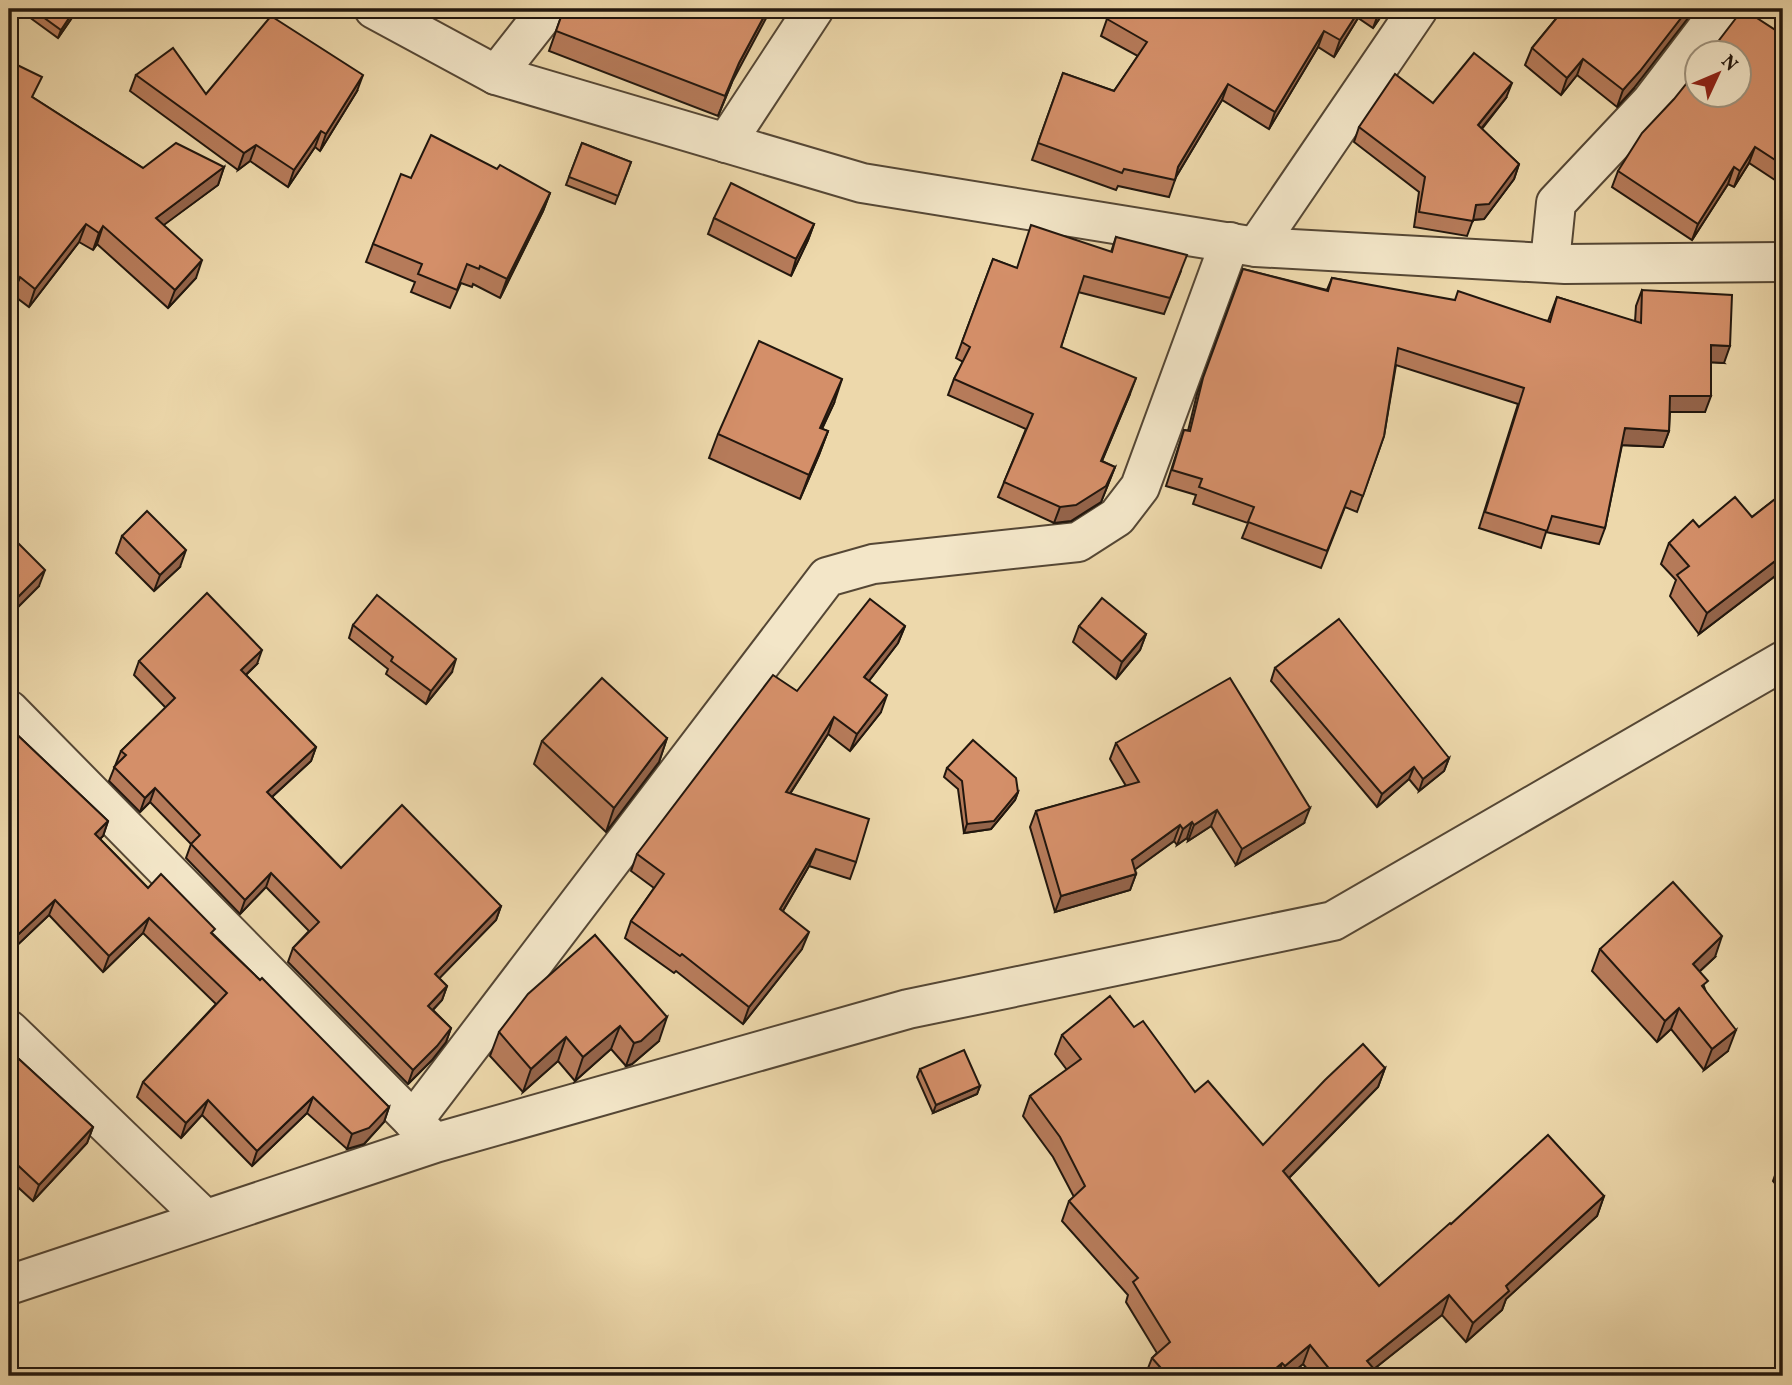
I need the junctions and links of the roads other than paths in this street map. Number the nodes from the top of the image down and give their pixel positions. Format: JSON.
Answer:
{"nodes":[{"id":1,"x":374,"y":9,"type":"edge"},
{"id":2,"x":548,"y":9,"type":"edge"},
{"id":3,"x":814,"y":9,"type":"edge"},
{"id":4,"x":1418,"y":9,"type":"edge"},
{"id":5,"x":1722,"y":9,"type":"edge"},
{"id":6,"x":496,"y":75,"type":"junction"},
{"id":7,"x":726,"y":143,"type":"junction"},
{"id":8,"x":1243,"y":244,"type":"junction"},
{"id":9,"x":1550,"y":262,"type":"junction"},
{"id":10,"x":1783,"y":262,"type":"edge"},
{"id":11,"x":1783,"y":661,"type":"edge"},
{"id":12,"x":9,"y":710,"type":"edge"},
{"id":13,"x":9,"y":1030,"type":"edge"},
{"id":14,"x":424,"y":1132,"type":"junction"},
{"id":15,"x":205,"y":1219,"type":"junction"},
{"id":16,"x":9,"y":1285,"type":"edge"}],
"edges":[{"from":1,"to":6,"type":"street"},
{"from":2,"to":6,"type":"street"},
{"from":3,"to":7,"type":"street"},
{"from":4,"to":8,"type":"street"},
{"from":5,"to":9,"type":"street"},
{"from":6,"to":7,"type":"street"},
{"from":7,"to":8,"type":"street"},
{"from":8,"to":9,"type":"street"},
{"from":8,"to":14,"type":"street"},
{"from":9,"to":10,"type":"street"},
{"from":11,"to":14,"type":"street"},
{"from":12,"to":14,"type":"street"},
{"from":13,"to":15,"type":"street"},
{"from":14,"to":15,"type":"street"},
{"from":15,"to":16,"type":"street"}]}
